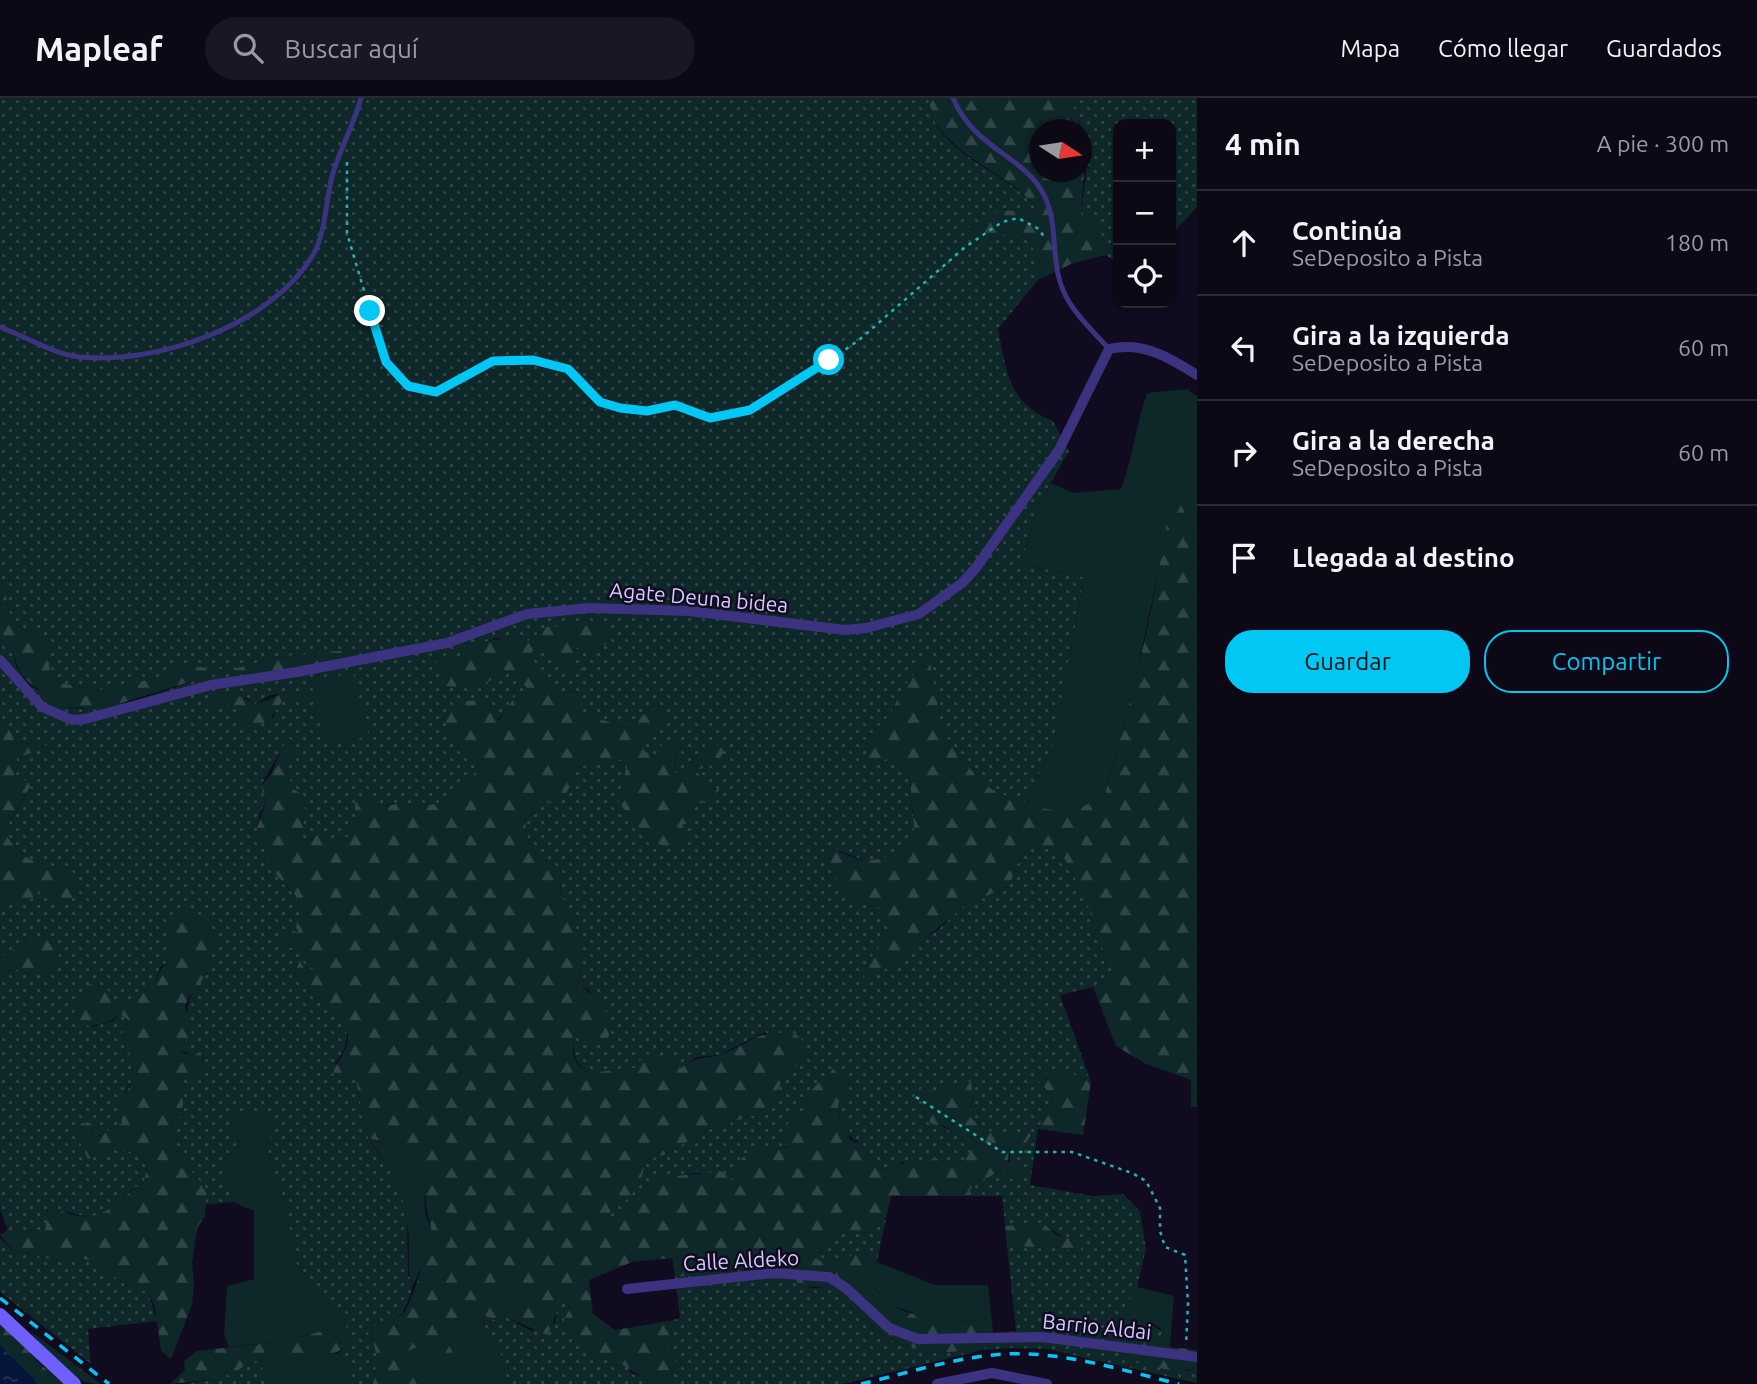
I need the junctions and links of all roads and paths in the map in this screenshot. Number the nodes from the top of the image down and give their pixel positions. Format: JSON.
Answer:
{"nodes":[{"id":1,"x":361,"y":98,"type":"edge"},
{"id":2,"x":953,"y":98,"type":"edge"},
{"id":3,"x":347,"y":162,"type":"dead end"},
{"id":4,"x":1055,"y":251,"type":"junction"},
{"id":5,"x":0,"y":327,"type":"edge"},
{"id":6,"x":1109,"y":349,"type":"junction"},
{"id":7,"x":1197,"y":375,"type":"edge"},
{"id":8,"x":0,"y":660,"type":"edge"},
{"id":9,"x":916,"y":1097,"type":"dead end"},
{"id":10,"x":627,"y":1289,"type":"dead end"},
{"id":11,"x":0,"y":1315,"type":"edge"},
{"id":12,"x":1004,"y":1338,"type":"joint"},
{"id":13,"x":1191,"y":1356,"type":"edge"},
{"id":14,"x":74,"y":1384,"type":"edge"},
{"id":15,"x":937,"y":1384,"type":"edge"},
{"id":16,"x":1047,"y":1384,"type":"edge"}],
"edges":[{"from":1,"to":5,"type":"lane"},
{"from":2,"to":4,"type":"lane"},
{"from":3,"to":4,"type":"path"},
{"from":4,"to":6,"type":"lane"},
{"from":6,"to":7,"type":"street"},
{"from":6,"to":8,"type":"street","name":"Agate Deuna bidea"},
{"from":9,"to":13,"type":"path"},
{"from":10,"to":12,"type":"street","name":"Calle Aldeko"},
{"from":11,"to":14,"type":"street"},
{"from":12,"to":13,"type":"street","name":"Barrio Aldai"},
{"from":15,"to":16,"type":"street"}]}
